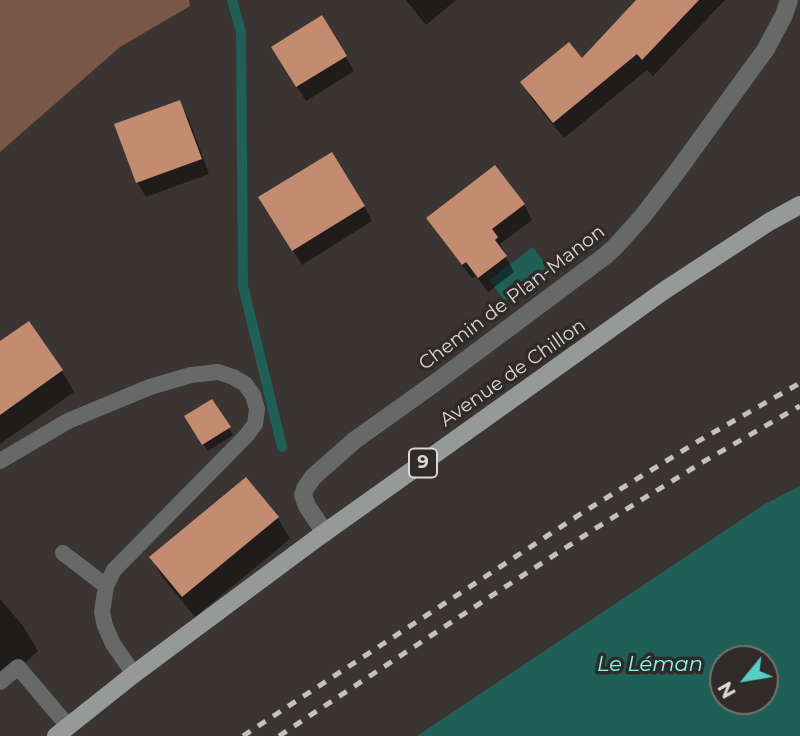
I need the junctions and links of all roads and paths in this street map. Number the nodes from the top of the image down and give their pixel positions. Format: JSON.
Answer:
{"nodes":[{"id":1,"x":789,"y":0,"type":"edge"},
{"id":2,"x":800,"y":205,"type":"edge"},
{"id":3,"x":0,"y":461,"type":"edge"},
{"id":4,"x":325,"y":533,"type":"junction"},
{"id":5,"x":63,"y":553,"type":"dead end"},
{"id":6,"x":107,"y":586,"type":"junction"},
{"id":7,"x":134,"y":674,"type":"junction"},
{"id":8,"x":0,"y":682,"type":"edge"},
{"id":9,"x":62,"y":731,"type":"edge"}],
"edges":[{"from":1,"to":4,"type":"street","name":"Chemin de Plan-Manon"},
{"from":2,"to":4,"type":"main road","name":"Avenue de Chillon","number":"9"},
{"from":3,"to":6,"type":"lane"},
{"from":4,"to":7,"type":"main road","name":"Avenue de Chillon","number":"9"},
{"from":5,"to":6,"type":"lane"},
{"from":6,"to":7,"type":"lane"},
{"from":7,"to":9,"type":"main road","name":"Avenue de Chillon","number":"9"},
{"from":8,"to":9,"type":"lane"}]}
